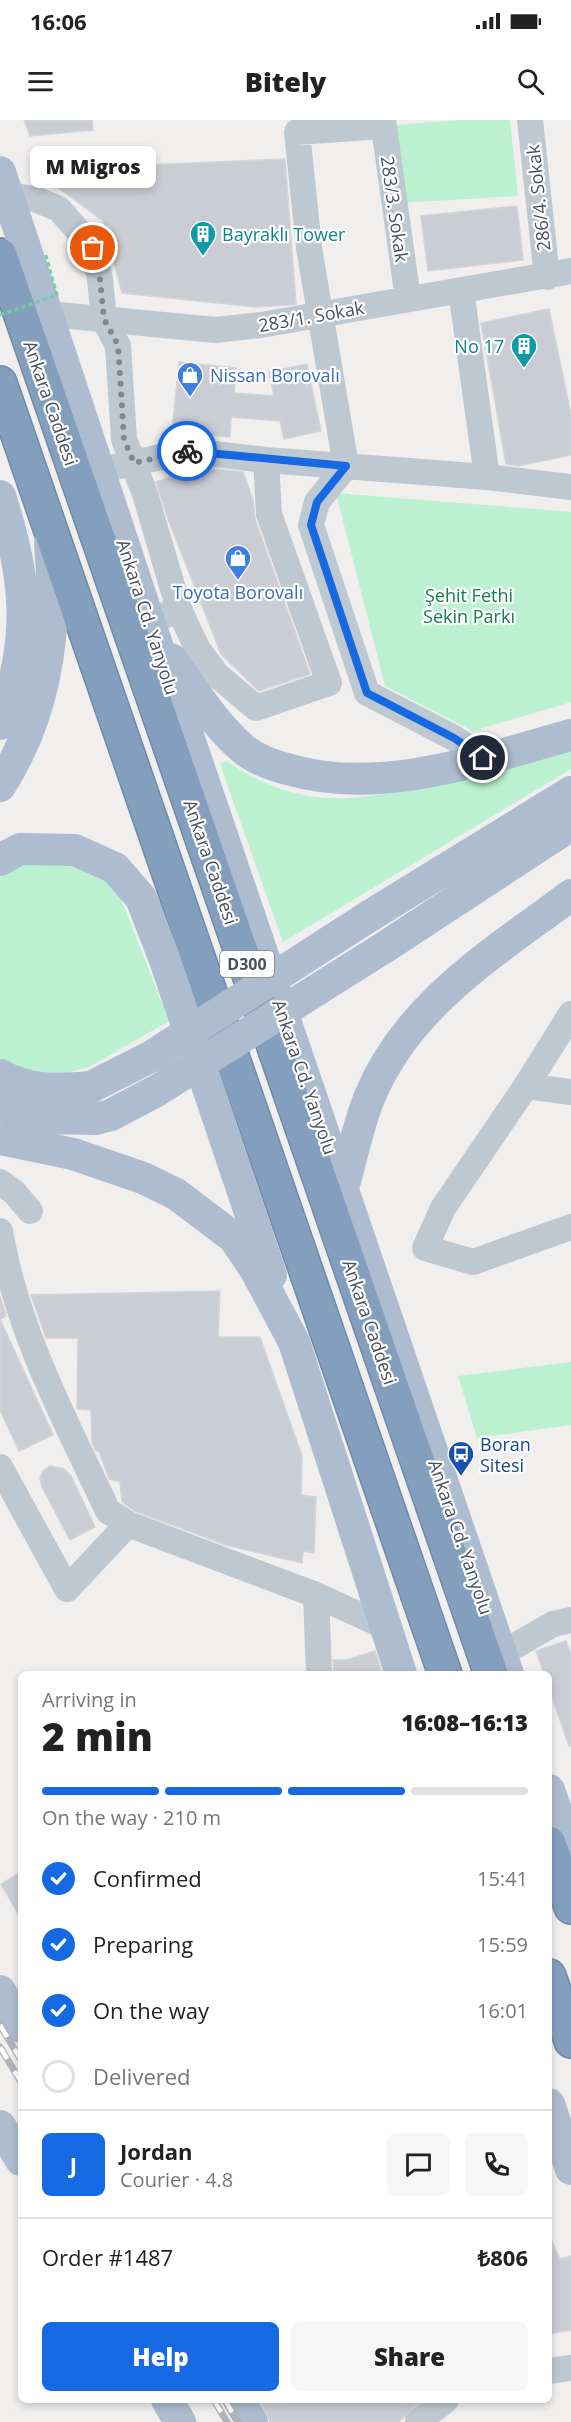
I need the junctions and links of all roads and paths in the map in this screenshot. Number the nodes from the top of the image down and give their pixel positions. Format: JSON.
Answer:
{"nodes":[{"id":1,"x":530,"y":120,"type":"edge"},
{"id":2,"x":383,"y":123,"type":"edge"},
{"id":3,"x":4,"y":183,"type":"edge"},
{"id":4,"x":45,"y":252,"type":"dead end"},
{"id":5,"x":0,"y":255,"type":"edge"},
{"id":6,"x":559,"y":274,"type":"edge"},
{"id":7,"x":461,"y":290,"type":"junction"},
{"id":8,"x":408,"y":299,"type":"junction"},
{"id":9,"x":49,"y":314,"type":"junction"},
{"id":10,"x":0,"y":315,"type":"edge"},
{"id":11,"x":319,"y":315,"type":"junction"},
{"id":12,"x":104,"y":319,"type":"junction"},
{"id":13,"x":0,"y":383,"type":"edge"},
{"id":14,"x":16,"y":428,"type":"junction"},
{"id":15,"x":266,"y":460,"type":"junction"},
{"id":16,"x":134,"y":463,"type":"junction"},
{"id":17,"x":346,"y":466,"type":"junction"},
{"id":18,"x":100,"y":470,"type":"junction"},
{"id":19,"x":487,"y":477,"type":"junction"},
{"id":20,"x":571,"y":487,"type":"edge"},
{"id":21,"x":0,"y":496,"type":"edge"},
{"id":22,"x":179,"y":609,"type":"junction"},
{"id":23,"x":151,"y":628,"type":"junction"},
{"id":24,"x":0,"y":723,"type":"edge"},
{"id":25,"x":571,"y":735,"type":"edge"},
{"id":26,"x":483,"y":758,"type":"junction"},
{"id":27,"x":0,"y":786,"type":"edge"},
{"id":28,"x":571,"y":792,"type":"edge"},
{"id":29,"x":571,"y":825,"type":"edge"},
{"id":30,"x":0,"y":860,"type":"edge"},
{"id":31,"x":571,"y":895,"type":"edge"},
{"id":32,"x":571,"y":1014,"type":"edge"},
{"id":33,"x":0,"y":1075,"type":"edge"},
{"id":34,"x":526,"y":1086,"type":"junction"},
{"id":35,"x":571,"y":1092,"type":"edge"},
{"id":36,"x":0,"y":1106,"type":"edge"},
{"id":37,"x":0,"y":1138,"type":"edge"},
{"id":38,"x":0,"y":1182,"type":"edge"},
{"id":39,"x":343,"y":1188,"type":"junction"},
{"id":40,"x":30,"y":1211,"type":"dead end"},
{"id":41,"x":571,"y":1227,"type":"edge"},
{"id":42,"x":0,"y":1231,"type":"edge"},
{"id":43,"x":294,"y":1342,"type":"junction"},
{"id":44,"x":0,"y":1467,"type":"edge"},
{"id":45,"x":128,"y":1524,"type":"junction"},
{"id":46,"x":316,"y":1595,"type":"junction"},
{"id":47,"x":571,"y":1620,"type":"edge"},
{"id":48,"x":384,"y":1626,"type":"junction"},
{"id":49,"x":500,"y":1667,"type":"edge"},
{"id":50,"x":320,"y":1671,"type":"edge"},
{"id":51,"x":400,"y":1671,"type":"edge"},
{"id":52,"x":444,"y":1671,"type":"edge"},
{"id":53,"x":552,"y":1799,"type":"edge"},
{"id":54,"x":552,"y":1852,"type":"edge"},
{"id":55,"x":571,"y":1853,"type":"edge"},
{"id":56,"x":571,"y":1907,"type":"edge"},
{"id":57,"x":552,"y":1985,"type":"edge"},
{"id":58,"x":8,"y":1993,"type":"edge"},
{"id":59,"x":18,"y":2019,"type":"edge"},
{"id":60,"x":571,"y":2041,"type":"edge"},
{"id":61,"x":552,"y":2113,"type":"edge"},
{"id":62,"x":0,"y":2126,"type":"edge"},
{"id":63,"x":18,"y":2155,"type":"edge"},
{"id":64,"x":571,"y":2169,"type":"edge"},
{"id":65,"x":571,"y":2368,"type":"edge"},
{"id":66,"x":552,"y":2371,"type":"edge"},
{"id":67,"x":169,"y":2403,"type":"edge"},
{"id":68,"x":241,"y":2403,"type":"edge"},
{"id":69,"x":443,"y":2403,"type":"edge"},
{"id":70,"x":180,"y":2422,"type":"edge"},
{"id":71,"x":252,"y":2422,"type":"edge"},
{"id":72,"x":418,"y":2422,"type":"edge"}],
"edges":[{"from":1,"to":6,"type":"street","name":"286/4. Sokak"},
{"from":2,"to":8,"type":"street","name":"283/3. Sokak"},
{"from":2,"to":11,"type":"street"},
{"from":3,"to":9,"type":"main road","name":"Ankara Cd. Yanyolu"},
{"from":3,"to":12,"type":"street"},
{"from":4,"to":10,"type":"path","bridge":true},
{"from":5,"to":49,"type":"highway","name":"Ankara Caddesi","number":"D300"},
{"from":6,"to":7,"type":"street","name":"283/1. Sokak"},
{"from":7,"to":8,"type":"street","name":"283/1. Sokak"},
{"from":7,"to":19,"type":"street"},
{"from":8,"to":11,"type":"street","name":"283/1. Sokak"},
{"from":9,"to":12,"type":"street","name":"283/1. Sokak"},
{"from":9,"to":18,"type":"main road","name":"Ankara Cd. Yanyolu"},
{"from":11,"to":12,"type":"street","name":"283/1. Sokak"},
{"from":11,"to":17,"type":"street"},
{"from":12,"to":16,"type":"street"},
{"from":13,"to":14,"type":"highway","number":"D300"},
{"from":14,"to":27,"type":"main road"},
{"from":14,"to":52,"type":"highway","number":"D300"},
{"from":15,"to":16,"type":"street"},
{"from":15,"to":17,"type":"street"},
{"from":15,"to":22,"type":"street"},
{"from":16,"to":18,"type":"street"},
{"from":16,"to":22,"type":"street"},
{"from":17,"to":19,"type":"street"},
{"from":17,"to":26,"type":"street"},
{"from":18,"to":23,"type":"main road","name":"Ankara Cd. Yanyolu"},
{"from":19,"to":20,"type":"street"},
{"from":21,"to":24,"type":"main road"},
{"from":22,"to":23,"type":"street"},
{"from":23,"to":26,"type":"main road"},
{"from":23,"to":39,"type":"main road","name":"Ankara Cd. Yanyolu"},
{"from":25,"to":26,"type":"main road"},
{"from":28,"to":33,"type":"main road","bridge":true},
{"from":29,"to":36,"type":"main road","bridge":true},
{"from":30,"to":43,"type":"main road"},
{"from":31,"to":39,"type":"main road"},
{"from":32,"to":34,"type":"street"},
{"from":34,"to":35,"type":"street"},
{"from":34,"to":41,"type":"street"},
{"from":37,"to":43,"type":"main road"},
{"from":38,"to":40,"type":"street"},
{"from":39,"to":49,"type":"main road","name":"Ankara Cd. Yanyolu"},
{"from":42,"to":45,"type":"street"},
{"from":43,"to":48,"type":"main road"},
{"from":44,"to":45,"type":"street"},
{"from":45,"to":46,"type":"street"},
{"from":46,"to":48,"type":"street"},
{"from":46,"to":50,"type":"street"},
{"from":47,"to":49,"type":"street"},
{"from":48,"to":51,"type":"main road"},
{"from":53,"to":55,"type":"main road"},
{"from":54,"to":56,"type":"highway"},
{"from":57,"to":60,"type":"highway"},
{"from":58,"to":59,"type":"main road"},
{"from":61,"to":64,"type":"main road"},
{"from":62,"to":63,"type":"main road"},
{"from":65,"to":66,"type":"street"},
{"from":67,"to":70,"type":"main road"},
{"from":68,"to":71,"type":"main road"},
{"from":69,"to":72,"type":"street"}]}
